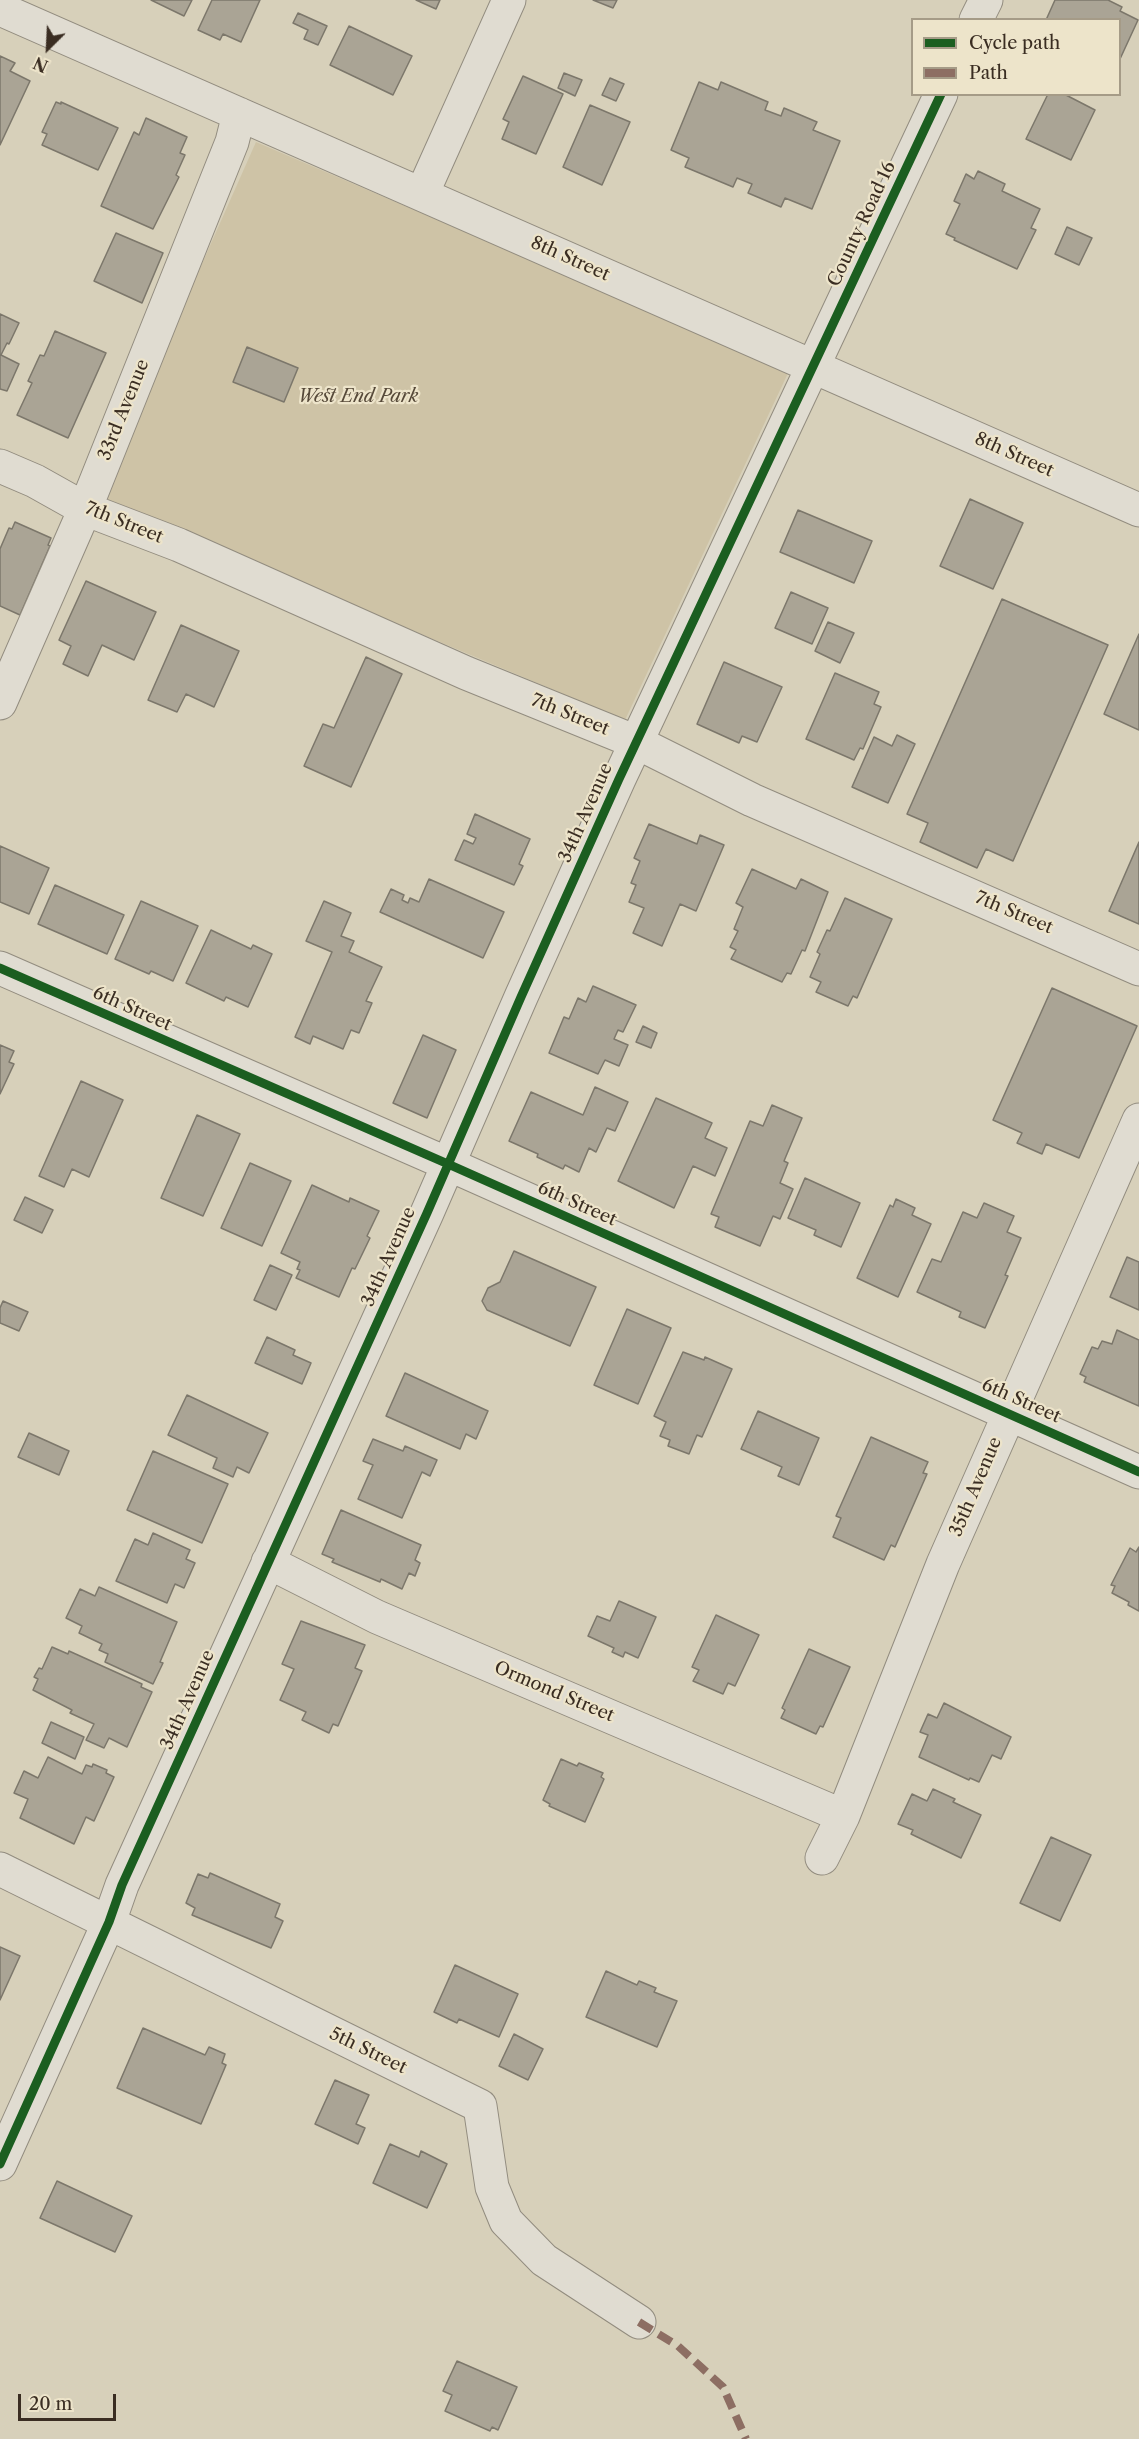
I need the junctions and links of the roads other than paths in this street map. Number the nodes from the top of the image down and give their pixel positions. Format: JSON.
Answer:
{"nodes":[{"id":1,"x":508,"y":0,"type":"edge"},
{"id":2,"x":986,"y":0,"type":"edge"},
{"id":3,"x":0,"y":9,"type":"edge"},
{"id":4,"x":977,"y":18,"type":"edge"},
{"id":5,"x":939,"y":96,"type":"edge"},
{"id":6,"x":239,"y":114,"type":"junction"},
{"id":7,"x":422,"y":194,"type":"junction"},
{"id":8,"x":814,"y":367,"type":"junction"},
{"id":9,"x":0,"y":466,"type":"edge"},
{"id":10,"x":85,"y":509,"type":"junction"},
{"id":11,"x":1139,"y":510,"type":"edge"},
{"id":12,"x":0,"y":703,"type":"edge"},
{"id":13,"x":636,"y":742,"type":"junction"},
{"id":14,"x":0,"y":968,"type":"edge"},
{"id":15,"x":1139,"y":969,"type":"edge"},
{"id":16,"x":1139,"y":1119,"type":"edge"},
{"id":17,"x":448,"y":1164,"type":"junction"},
{"id":18,"x":1008,"y":1414,"type":"junction"},
{"id":19,"x":1139,"y":1472,"type":"edge"},
{"id":20,"x":268,"y":1562,"type":"junction"},
{"id":21,"x":843,"y":1816,"type":"junction"},
{"id":22,"x":822,"y":1858,"type":"dead end"},
{"id":23,"x":0,"y":1869,"type":"edge"},
{"id":24,"x":109,"y":1922,"type":"junction"},
{"id":25,"x":0,"y":2164,"type":"edge"},
{"id":26,"x":639,"y":2322,"type":"dead end"}],
"edges":[{"from":1,"to":7,"type":"street"},
{"from":2,"to":4,"type":"street"},
{"from":3,"to":6,"type":"street","name":"8th Street"},
{"from":5,"to":8,"type":"street","name":"County Road 16"},
{"from":6,"to":7,"type":"street","name":"8th Street"},
{"from":6,"to":10,"type":"street","name":"33rd Avenue"},
{"from":7,"to":8,"type":"street","name":"8th Street"},
{"from":8,"to":11,"type":"street","name":"8th Street"},
{"from":8,"to":13,"type":"street","name":"34th Avenue"},
{"from":9,"to":10,"type":"street","name":"7th Street"},
{"from":10,"to":12,"type":"street","name":"33rd Avenue"},
{"from":10,"to":13,"type":"street","name":"7th Street"},
{"from":13,"to":15,"type":"street","name":"7th Street"},
{"from":13,"to":17,"type":"street","name":"34th Avenue"},
{"from":14,"to":17,"type":"street","name":"6th Street"},
{"from":16,"to":18,"type":"street","name":"35th Avenue"},
{"from":17,"to":18,"type":"street","name":"6th Street"},
{"from":17,"to":20,"type":"street","name":"34th Avenue"},
{"from":18,"to":19,"type":"street","name":"6th Street"},
{"from":18,"to":21,"type":"street","name":"35th Avenue"},
{"from":20,"to":21,"type":"street","name":"Ormond Street"},
{"from":20,"to":24,"type":"street","name":"34th Avenue"},
{"from":21,"to":22,"type":"street","name":"35th Avenue"},
{"from":23,"to":24,"type":"street","name":"5th Street"},
{"from":24,"to":25,"type":"street","name":"34th Avenue"},
{"from":24,"to":26,"type":"street","name":"5th Street"}]}
